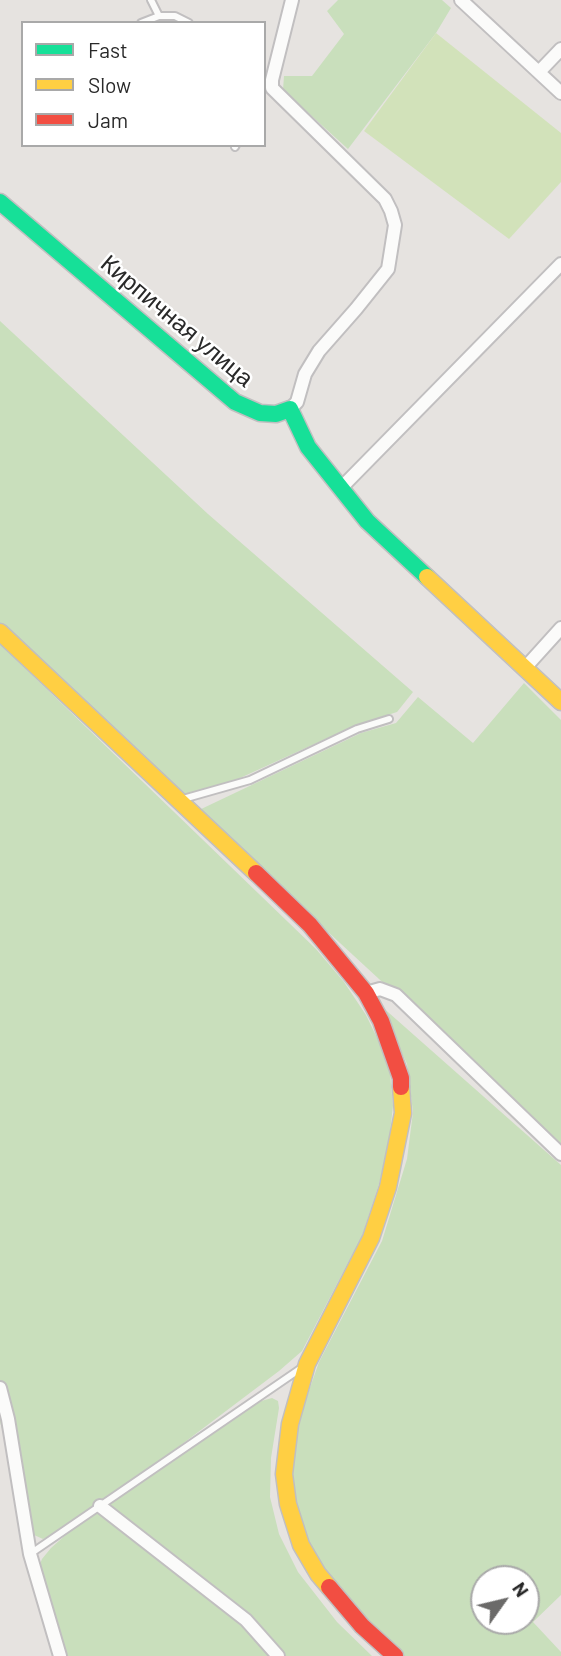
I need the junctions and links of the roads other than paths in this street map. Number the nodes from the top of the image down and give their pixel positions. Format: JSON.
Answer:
{"nodes":[{"id":1,"x":151,"y":0,"type":"edge"},
{"id":2,"x":292,"y":0,"type":"edge"},
{"id":3,"x":461,"y":0,"type":"edge"},
{"id":4,"x":159,"y":16,"type":"junction"},
{"id":5,"x":146,"y":21,"type":"edge"},
{"id":6,"x":185,"y":21,"type":"edge"},
{"id":7,"x":561,"y":49,"type":"edge"},
{"id":8,"x":539,"y":72,"type":"junction"},
{"id":9,"x":268,"y":86,"type":"edge"},
{"id":10,"x":561,"y":93,"type":"edge"},
{"id":11,"x":0,"y":202,"type":"edge"},
{"id":12,"x":561,"y":264,"type":"edge"},
{"id":13,"x":290,"y":409,"type":"junction"},
{"id":14,"x":342,"y":487,"type":"junction"},
{"id":15,"x":561,"y":628,"type":"edge"},
{"id":16,"x":0,"y":632,"type":"edge"},
{"id":17,"x":524,"y":668,"type":"junction"},
{"id":18,"x":561,"y":702,"type":"edge"},
{"id":19,"x":389,"y":719,"type":"dead end"},
{"id":20,"x":180,"y":800,"type":"junction"},
{"id":21,"x":366,"y":993,"type":"junction"},
{"id":22,"x":561,"y":1154,"type":"edge"},
{"id":23,"x":307,"y":1364,"type":"junction"},
{"id":24,"x":0,"y":1388,"type":"edge"},
{"id":25,"x":100,"y":1506,"type":"junction"},
{"id":26,"x":30,"y":1554,"type":"junction"},
{"id":27,"x":60,"y":1656,"type":"edge"},
{"id":28,"x":278,"y":1656,"type":"edge"},
{"id":29,"x":395,"y":1656,"type":"edge"}],
"edges":[{"from":1,"to":4,"type":"lane"},
{"from":2,"to":9,"type":"street"},
{"from":3,"to":8,"type":"street"},
{"from":4,"to":5,"type":"lane"},
{"from":4,"to":6,"type":"lane"},
{"from":7,"to":8,"type":"street"},
{"from":8,"to":10,"type":"street"},
{"from":9,"to":13,"type":"street"},
{"from":11,"to":13,"type":"main road","name":"Кирпичная улица"},
{"from":12,"to":14,"type":"street"},
{"from":13,"to":14,"type":"main road"},
{"from":14,"to":17,"type":"main road"},
{"from":15,"to":17,"type":"street"},
{"from":16,"to":20,"type":"main road"},
{"from":17,"to":18,"type":"main road"},
{"from":19,"to":20,"type":"lane"},
{"from":20,"to":21,"type":"main road"},
{"from":21,"to":22,"type":"street"},
{"from":21,"to":23,"type":"main road"},
{"from":23,"to":25,"type":"lane"},
{"from":23,"to":29,"type":"main road"},
{"from":24,"to":26,"type":"street"},
{"from":25,"to":26,"type":"lane"},
{"from":25,"to":28,"type":"street"},
{"from":26,"to":27,"type":"street"}]}
